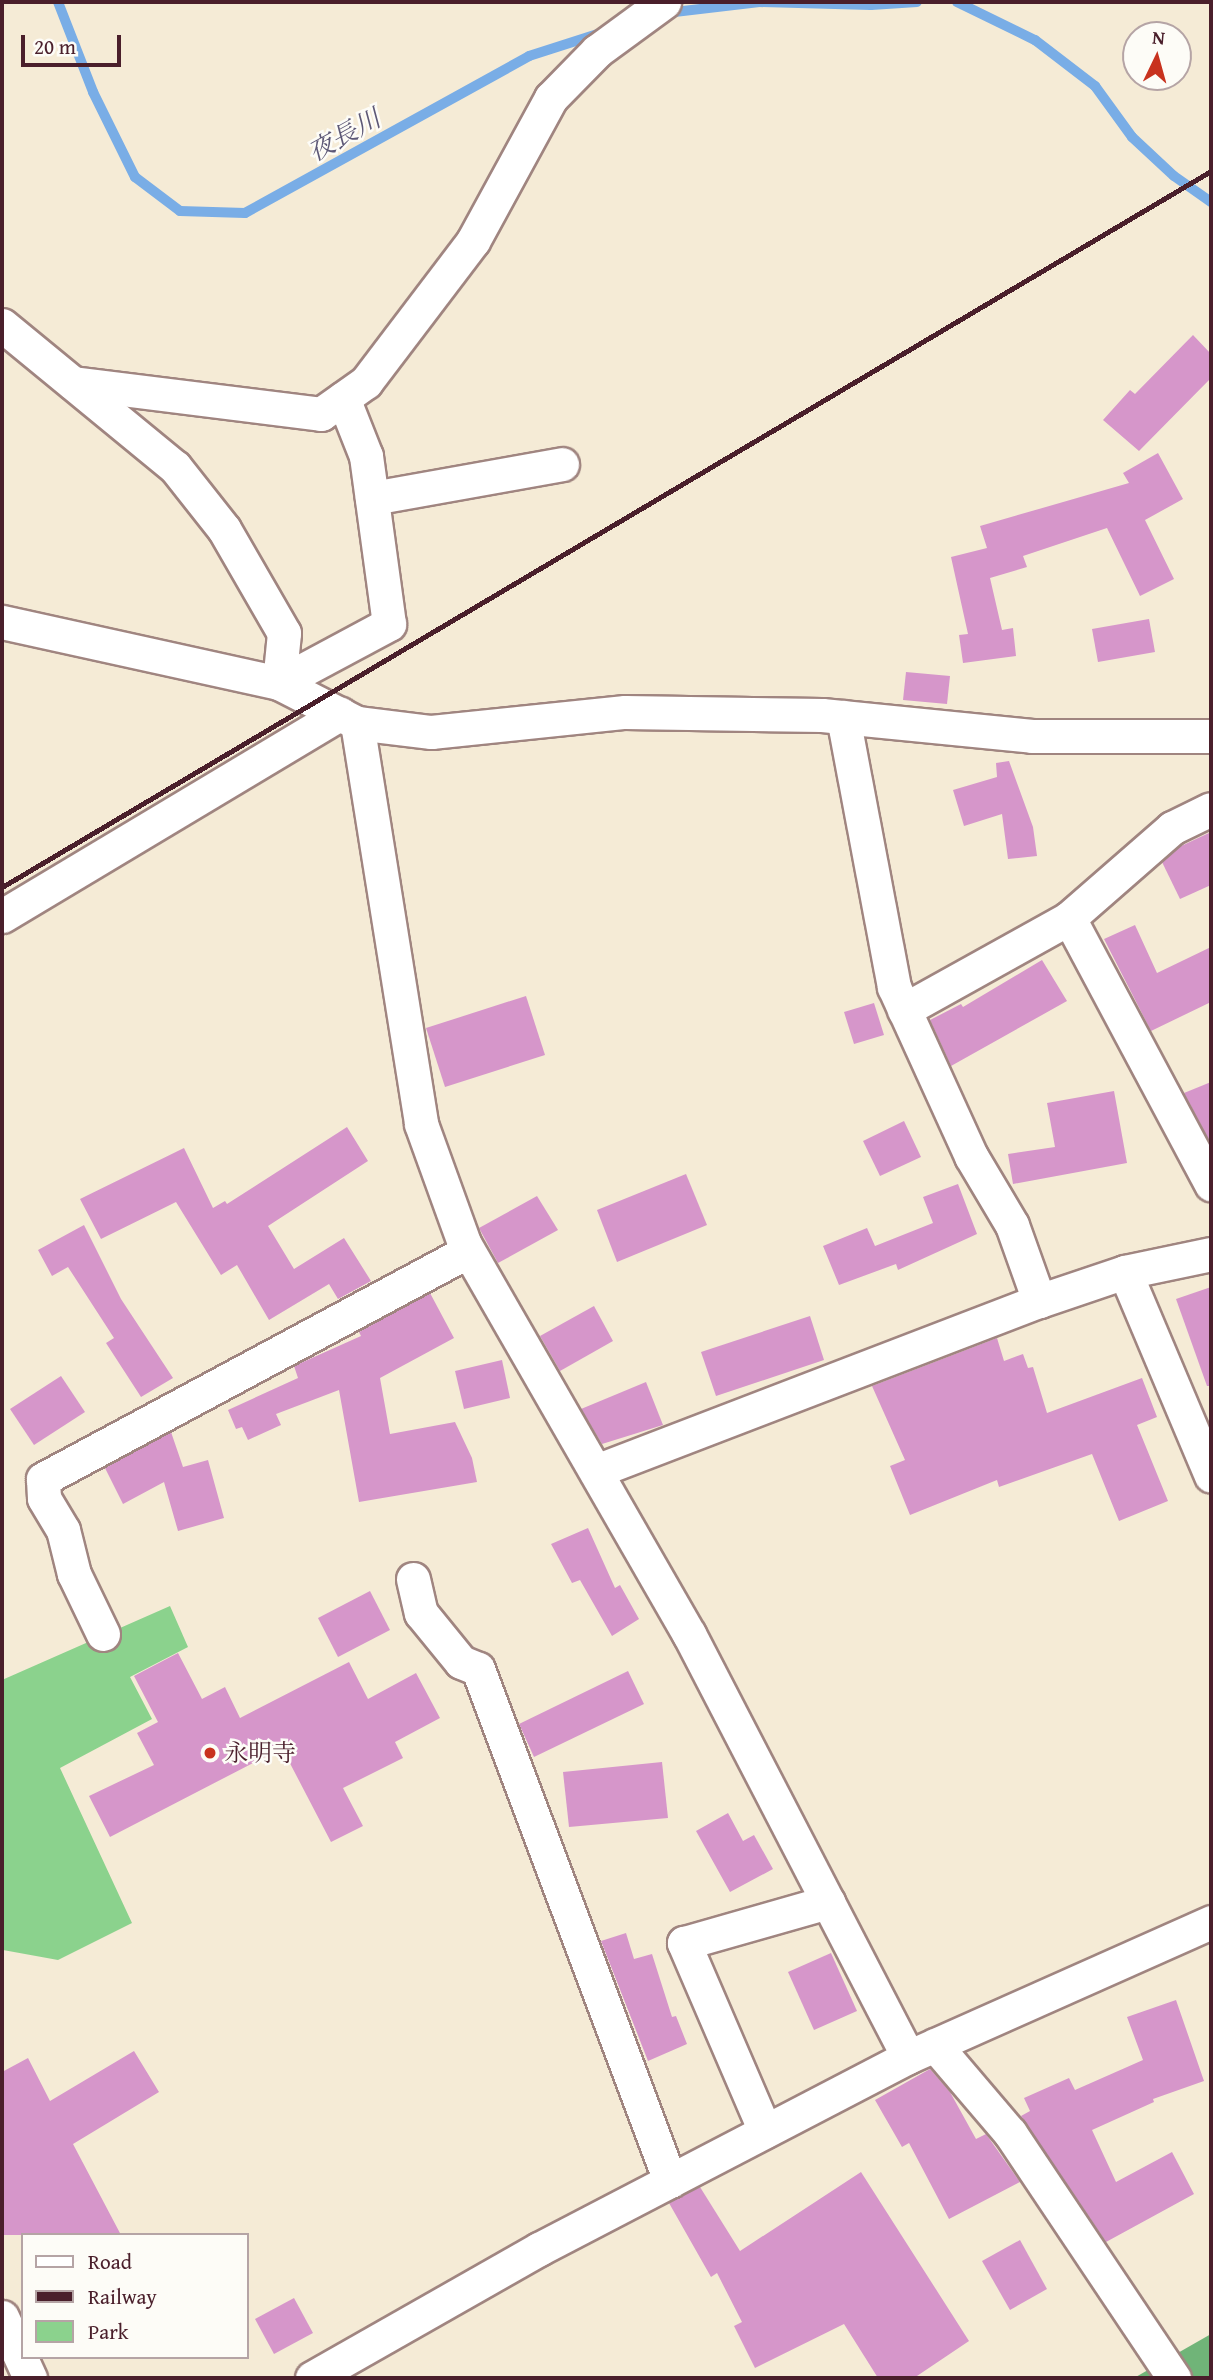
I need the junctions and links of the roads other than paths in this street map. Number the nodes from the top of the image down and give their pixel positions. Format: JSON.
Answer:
{"nodes":[{"id":1,"x":664,"y":2,"type":"edge"},
{"id":2,"x":2,"y":325,"type":"edge"},
{"id":3,"x":72,"y":383,"type":"junction"},
{"id":4,"x":343,"y":398,"type":"junction"},
{"id":5,"x":562,"y":464,"type":"dead end"},
{"id":6,"x":372,"y":498,"type":"junction"},
{"id":7,"x":2,"y":622,"type":"edge"},
{"id":8,"x":279,"y":683,"type":"junction"},
{"id":9,"x":843,"y":716,"type":"junction"},
{"id":10,"x":348,"y":718,"type":"junction"},
{"id":11,"x":1211,"y":736,"type":"edge"},
{"id":12,"x":1211,"y":809,"type":"edge"},
{"id":13,"x":2,"y":916,"type":"edge"},
{"id":14,"x":1069,"y":918,"type":"junction"},
{"id":15,"x":904,"y":1010,"type":"junction"},
{"id":16,"x":1211,"y":1184,"type":"edge"},
{"id":17,"x":468,"y":1251,"type":"junction"},
{"id":18,"x":1211,"y":1254,"type":"edge"},
{"id":19,"x":1125,"y":1272,"type":"junction"},
{"id":20,"x":1039,"y":1301,"type":"junction"},
{"id":21,"x":596,"y":1471,"type":"junction"},
{"id":22,"x":1211,"y":1476,"type":"edge"},
{"id":23,"x":413,"y":1578,"type":"dead end"},
{"id":24,"x":103,"y":1634,"type":"dead end"},
{"id":25,"x":828,"y":1902,"type":"junction"},
{"id":26,"x":1211,"y":1922,"type":"edge"},
{"id":27,"x":922,"y":2051,"type":"junction"},
{"id":28,"x":765,"y":2131,"type":"junction"},
{"id":29,"x":670,"y":2181,"type":"junction"},
{"id":30,"x":2,"y":2317,"type":"edge"},
{"id":31,"x":21,"y":2358,"type":"edge"},
{"id":32,"x":21,"y":2359,"type":"edge"},
{"id":33,"x":30,"y":2378,"type":"edge"},
{"id":34,"x":312,"y":2378,"type":"edge"},
{"id":35,"x":1174,"y":2378,"type":"edge"}],
"edges":[{"from":1,"to":4,"type":"street"},
{"from":2,"to":3,"type":"street"},
{"from":3,"to":4,"type":"street"},
{"from":3,"to":8,"type":"street"},
{"from":4,"to":6,"type":"street"},
{"from":5,"to":6,"type":"street"},
{"from":6,"to":8,"type":"street"},
{"from":7,"to":8,"type":"street"},
{"from":8,"to":10,"type":"street"},
{"from":9,"to":10,"type":"street"},
{"from":9,"to":11,"type":"street"},
{"from":9,"to":15,"type":"street"},
{"from":10,"to":13,"type":"street"},
{"from":10,"to":17,"type":"street"},
{"from":12,"to":14,"type":"street"},
{"from":14,"to":15,"type":"street"},
{"from":14,"to":16,"type":"street"},
{"from":15,"to":20,"type":"street"},
{"from":17,"to":21,"type":"street"},
{"from":17,"to":24,"type":"street"},
{"from":18,"to":19,"type":"street"},
{"from":19,"to":20,"type":"street"},
{"from":19,"to":22,"type":"street"},
{"from":20,"to":21,"type":"street"},
{"from":21,"to":25,"type":"street"},
{"from":23,"to":29,"type":"street"},
{"from":25,"to":27,"type":"street"},
{"from":25,"to":28,"type":"street"},
{"from":26,"to":27,"type":"street"},
{"from":27,"to":28,"type":"street"},
{"from":27,"to":35,"type":"street"},
{"from":28,"to":29,"type":"street"},
{"from":29,"to":34,"type":"street"},
{"from":30,"to":31,"type":"street"},
{"from":32,"to":33,"type":"street"}]}
